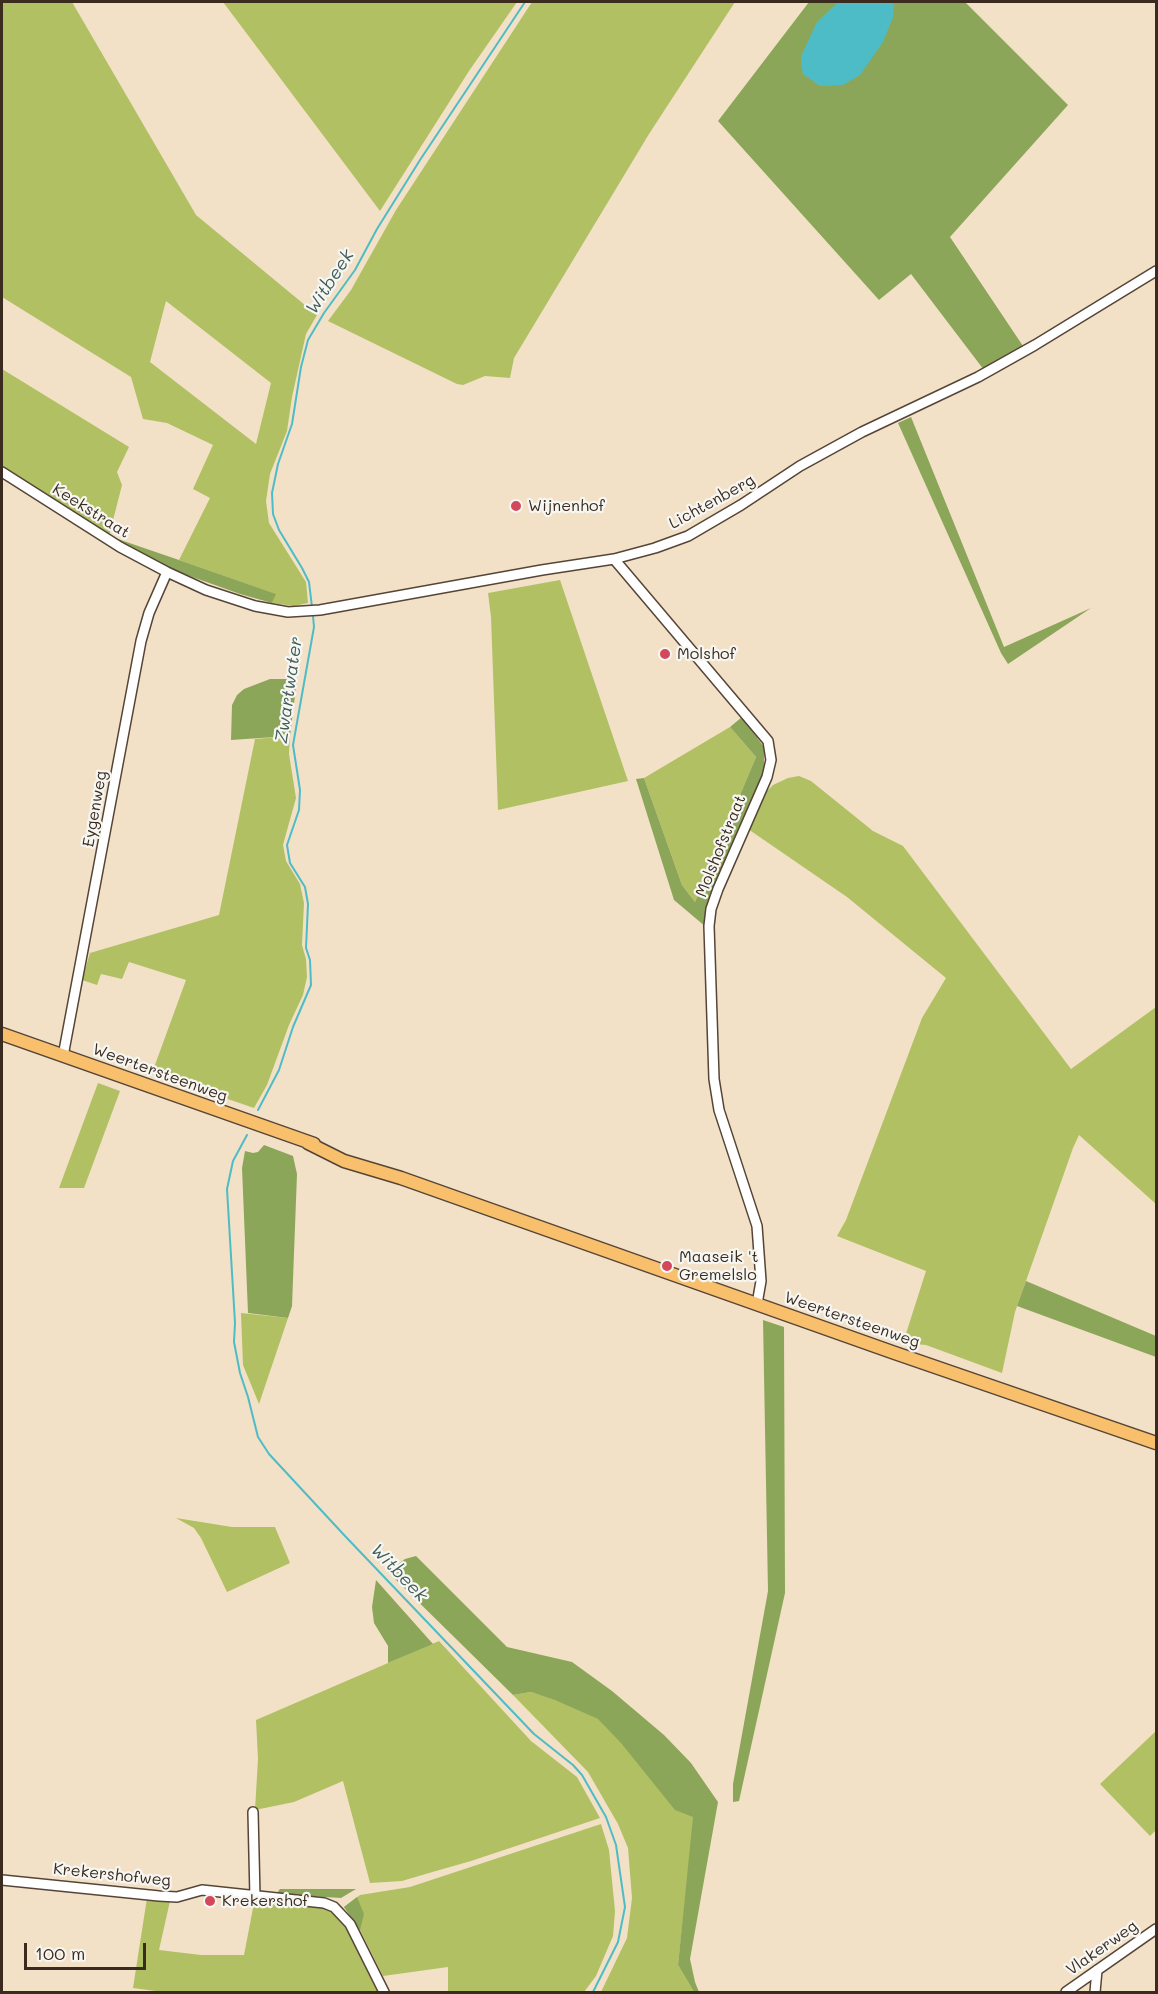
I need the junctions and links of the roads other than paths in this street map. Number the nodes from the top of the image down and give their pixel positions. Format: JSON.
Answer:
{"nodes":[{"id":1,"x":1156,"y":271,"type":"edge"},
{"id":2,"x":2,"y":472,"type":"edge"},
{"id":3,"x":614,"y":559,"type":"junction"},
{"id":4,"x":168,"y":572,"type":"junction"},
{"id":5,"x":2,"y":1034,"type":"edge"},
{"id":6,"x":63,"y":1056,"type":"junction"},
{"id":7,"x":757,"y":1304,"type":"junction"},
{"id":8,"x":1156,"y":1443,"type":"edge"},
{"id":9,"x":253,"y":1812,"type":"dead end"},
{"id":10,"x":2,"y":1880,"type":"edge"},
{"id":11,"x":255,"y":1897,"type":"junction"},
{"id":12,"x":1156,"y":1929,"type":"edge"},
{"id":13,"x":1097,"y":1970,"type":"junction"},
{"id":14,"x":384,"y":1992,"type":"edge"},
{"id":15,"x":1066,"y":1992,"type":"edge"},
{"id":16,"x":1095,"y":1992,"type":"edge"}],
"edges":[{"from":1,"to":3,"type":"street","name":"Lichtenberg"},
{"from":2,"to":4,"type":"street","name":"Keekstraat"},
{"from":3,"to":4,"type":"street","name":"Lichtenberg"},
{"from":3,"to":7,"type":"street","name":"Molshofstraat"},
{"from":4,"to":6,"type":"street","name":"Eygenweg"},
{"from":5,"to":6,"type":"main road","name":"Weertersteenweg"},
{"from":6,"to":7,"type":"main road","name":"Weertersteenweg"},
{"from":7,"to":8,"type":"main road","name":"Weertersteenweg"},
{"from":9,"to":11,"type":"street"},
{"from":10,"to":11,"type":"street","name":"Krekershofweg"},
{"from":11,"to":14,"type":"street","name":"Krekershofweg"},
{"from":12,"to":13,"type":"street","name":"Vlakerweg"},
{"from":13,"to":15,"type":"street","name":"Vlakerweg"},
{"from":13,"to":16,"type":"street"}]}
